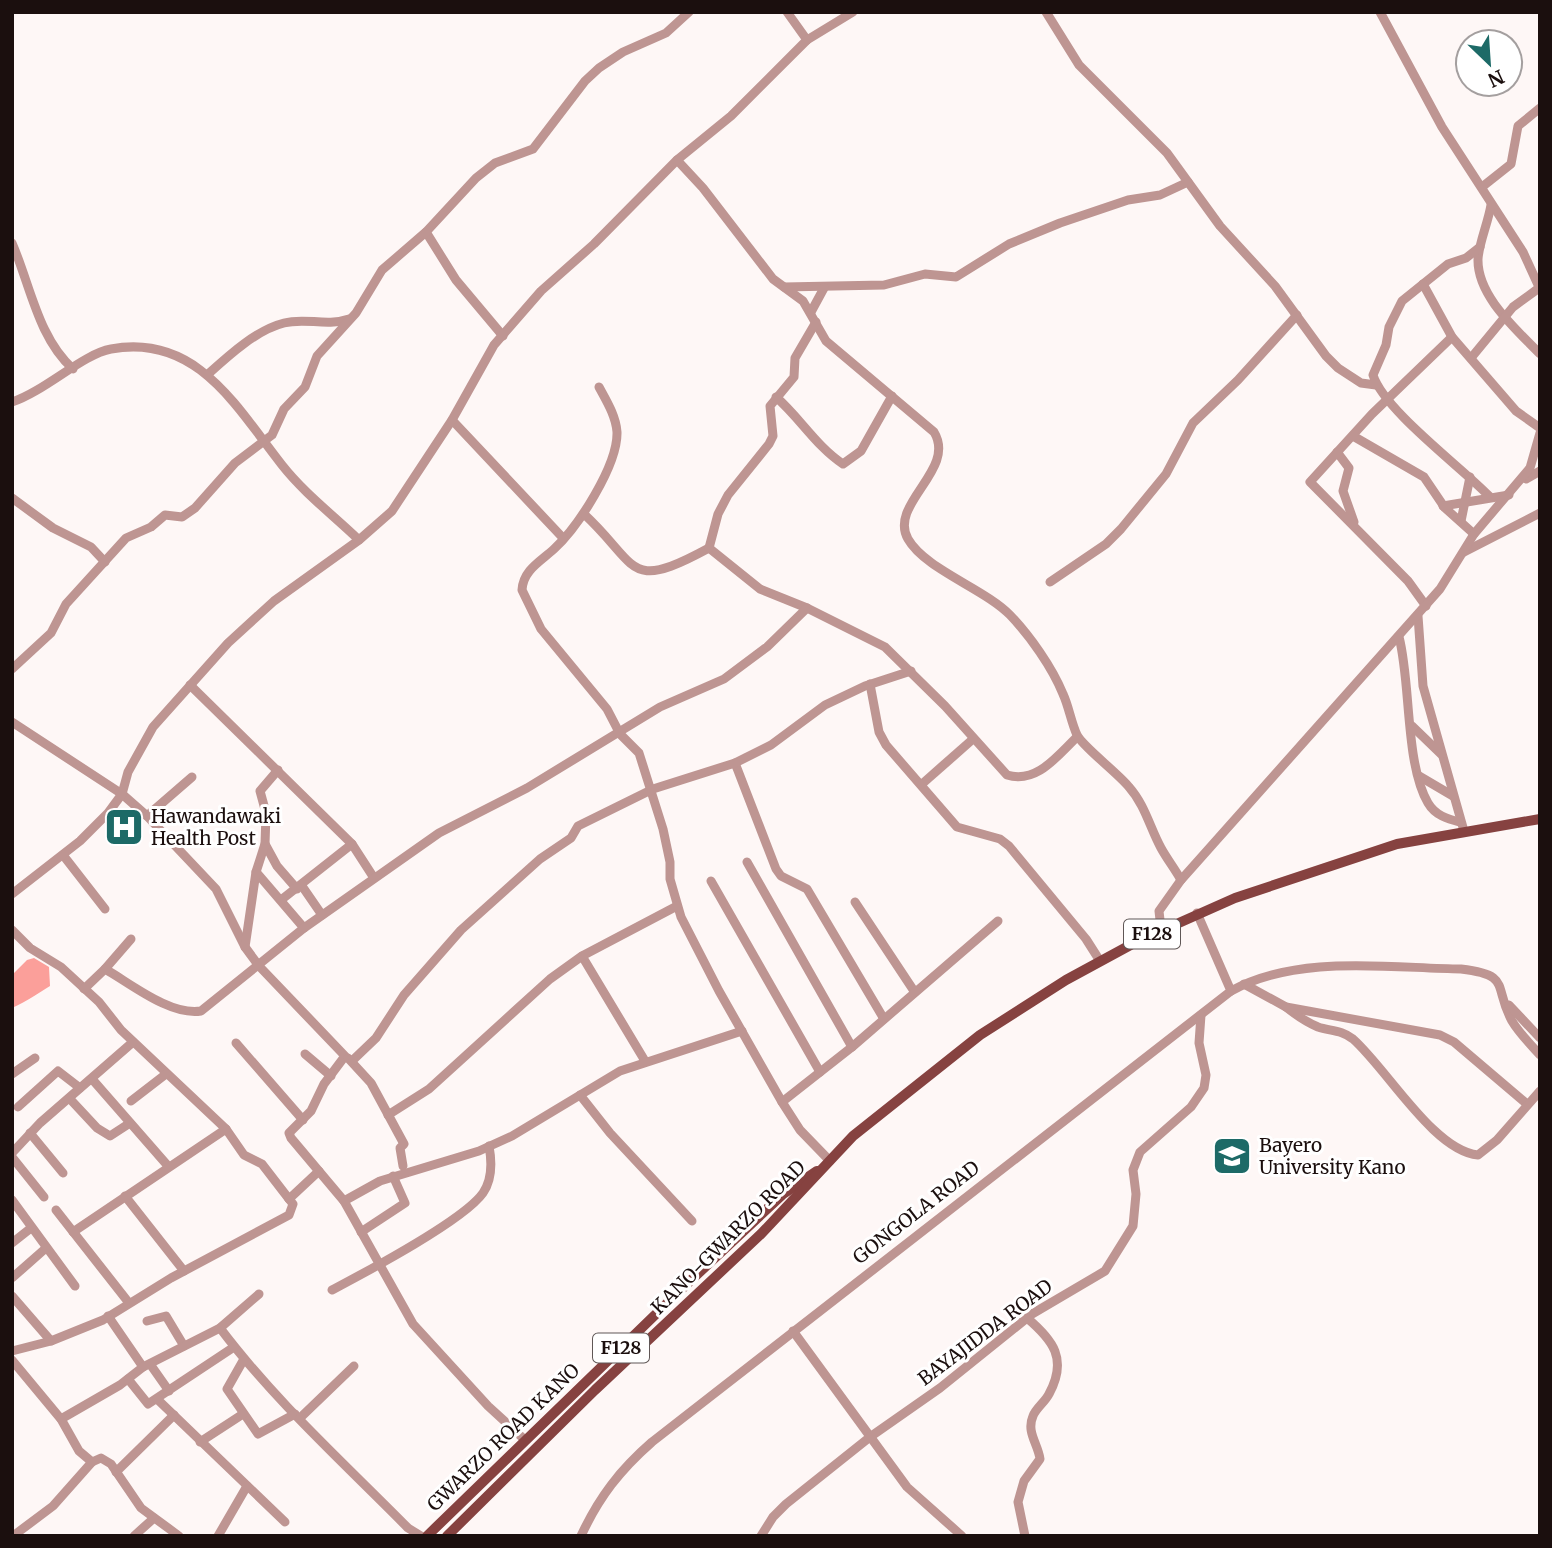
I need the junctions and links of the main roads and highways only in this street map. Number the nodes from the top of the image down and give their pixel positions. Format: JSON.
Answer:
{"nodes":[{"id":1,"x":1540,"y":819,"type":"edge"},
{"id":2,"x":826,"y":1165,"type":"junction"},
{"id":3,"x":427,"y":1536,"type":"edge"},
{"id":4,"x":447,"y":1536,"type":"edge"}],
"edges":[{"from":1,"to":2,"type":"main road","number":"F128"},
{"from":2,"to":3,"type":"main road","name":"GWARZO ROAD KANO","number":"F128"},
{"from":2,"to":4,"type":"main road","name":"KANO-GWARZO ROAD","number":"F128"}]}
